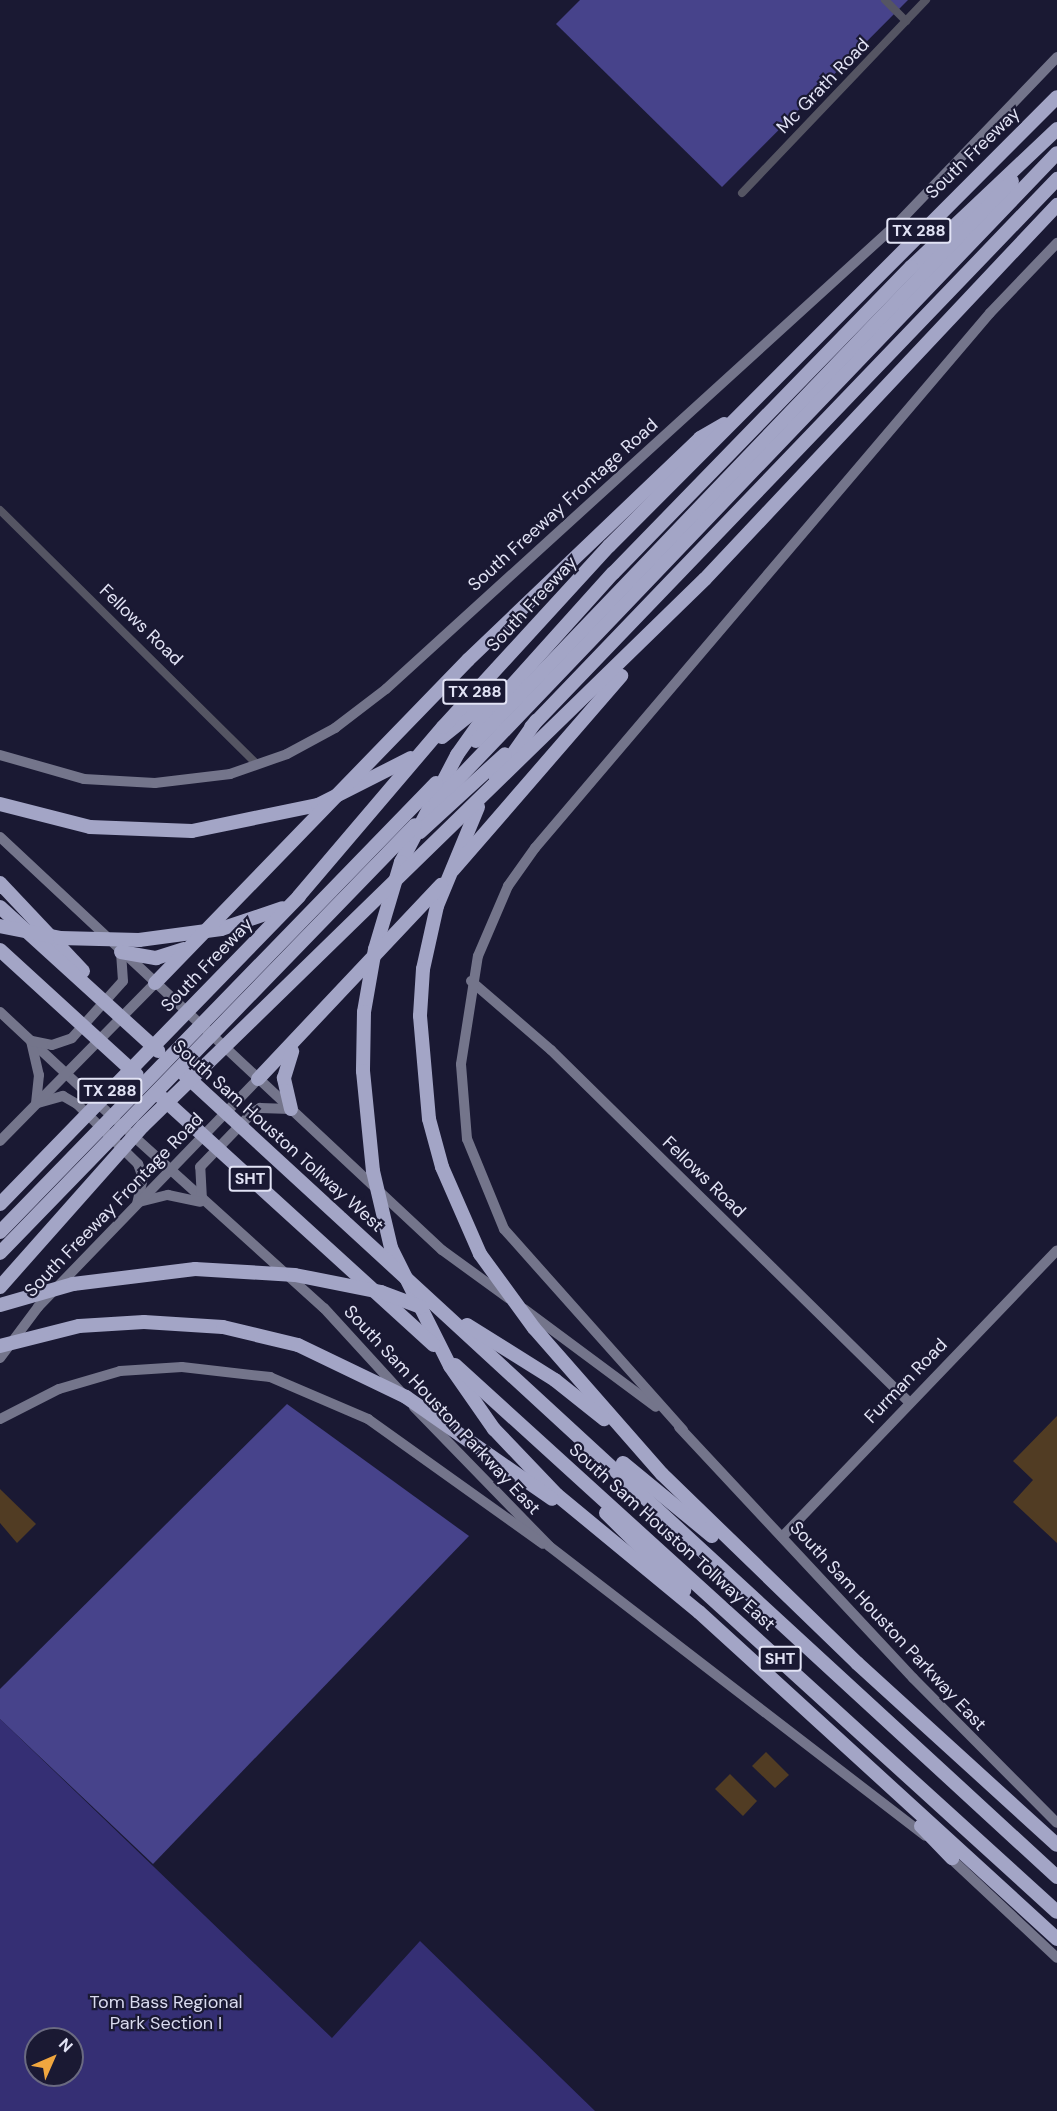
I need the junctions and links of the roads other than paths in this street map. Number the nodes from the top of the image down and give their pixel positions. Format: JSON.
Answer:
{"nodes":[{"id":1,"x":885,"y":0,"type":"edge"},
{"id":2,"x":926,"y":0,"type":"edge"},
{"id":3,"x":906,"y":21,"type":"junction"},
{"id":4,"x":1057,"y":57,"type":"edge"},
{"id":5,"x":1057,"y":97,"type":"edge"},
{"id":6,"x":1057,"y":131,"type":"edge"},
{"id":7,"x":1057,"y":153,"type":"edge"},
{"id":8,"x":1057,"y":165,"type":"edge"},
{"id":9,"x":1057,"y":179,"type":"edge"},
{"id":10,"x":742,"y":193,"type":"dead end"},
{"id":11,"x":1057,"y":205,"type":"edge"},
{"id":12,"x":1057,"y":243,"type":"edge"},
{"id":13,"x":911,"y":326,"type":"junction"},
{"id":14,"x":739,"y":416,"type":"junction"},
{"id":15,"x":0,"y":510,"type":"edge"},
{"id":16,"x":705,"y":579,"type":"junction"},
{"id":17,"x":517,"y":675,"type":"junction"},
{"id":18,"x":536,"y":721,"type":"junction"},
{"id":19,"x":0,"y":755,"type":"edge"},
{"id":20,"x":257,"y":764,"type":"junction"},
{"id":21,"x":0,"y":804,"type":"edge"},
{"id":22,"x":0,"y":837,"type":"edge"},
{"id":23,"x":0,"y":883,"type":"edge"},
{"id":24,"x":0,"y":907,"type":"edge"},
{"id":25,"x":0,"y":926,"type":"edge"},
{"id":26,"x":186,"y":949,"type":"junction"},
{"id":27,"x":0,"y":950,"type":"edge"},
{"id":28,"x":121,"y":952,"type":"junction"},
{"id":29,"x":471,"y":981,"type":"junction"},
{"id":30,"x":155,"y":983,"type":"junction"},
{"id":31,"x":0,"y":1012,"type":"edge"},
{"id":32,"x":300,"y":1035,"type":"junction"},
{"id":33,"x":31,"y":1041,"type":"junction"},
{"id":34,"x":67,"y":1073,"type":"junction"},
{"id":35,"x":258,"y":1079,"type":"junction"},
{"id":36,"x":36,"y":1103,"type":"junction"},
{"id":37,"x":291,"y":1110,"type":"junction"},
{"id":38,"x":250,"y":1135,"type":"junction"},
{"id":39,"x":0,"y":1141,"type":"edge"},
{"id":40,"x":169,"y":1170,"type":"junction"},
{"id":41,"x":137,"y":1203,"type":"junction"},
{"id":42,"x":203,"y":1203,"type":"junction"},
{"id":43,"x":0,"y":1204,"type":"edge"},
{"id":44,"x":0,"y":1232,"type":"edge"},
{"id":45,"x":1057,"y":1250,"type":"edge"},
{"id":46,"x":0,"y":1253,"type":"edge"},
{"id":47,"x":0,"y":1287,"type":"edge"},
{"id":48,"x":0,"y":1305,"type":"edge"},
{"id":49,"x":0,"y":1346,"type":"edge"},
{"id":50,"x":0,"y":1358,"type":"edge"},
{"id":51,"x":533,"y":1392,"type":"junction"},
{"id":52,"x":909,"y":1402,"type":"junction"},
{"id":53,"x":501,"y":1407,"type":"junction"},
{"id":54,"x":0,"y":1419,"type":"edge"},
{"id":55,"x":683,"y":1430,"type":"junction"},
{"id":56,"x":629,"y":1440,"type":"junction"},
{"id":57,"x":782,"y":1538,"type":"junction"},
{"id":58,"x":549,"y":1546,"type":"junction"},
{"id":59,"x":619,"y":1548,"type":"junction"},
{"id":60,"x":1057,"y":1823,"type":"edge"},
{"id":61,"x":1057,"y":1834,"type":"edge"},
{"id":62,"x":1057,"y":1845,"type":"edge"},
{"id":63,"x":952,"y":1858,"type":"junction"},
{"id":64,"x":1057,"y":1877,"type":"edge"},
{"id":65,"x":1057,"y":1912,"type":"edge"},
{"id":66,"x":1057,"y":1939,"type":"edge"},
{"id":67,"x":1057,"y":1958,"type":"edge"}],
"edges":[{"from":1,"to":3,"type":"street"},
{"from":2,"to":3,"type":"street","name":"Mc Grath Road"},
{"from":3,"to":10,"type":"street","name":"Mc Grath Road"},
{"from":4,"to":20,"type":"main road","name":"South Freeway Frontage Road"},
{"from":5,"to":14,"type":"highway","name":"South Freeway","number":"TX 288"},
{"from":6,"to":17,"type":"highway"},
{"from":6,"to":44,"type":"highway"},
{"from":7,"to":46,"type":"highway"},
{"from":8,"to":13,"type":"highway"},
{"from":9,"to":13,"type":"highway"},
{"from":11,"to":16,"type":"highway","number":"TX 288"},
{"from":12,"to":29,"type":"main road"},
{"from":13,"to":18,"type":"highway"},
{"from":14,"to":26,"type":"highway"},
{"from":14,"to":43,"type":"highway","name":"South Freeway","number":"TX 288"},
{"from":15,"to":20,"type":"street","name":"Fellows Road"},
{"from":16,"to":32,"type":"highway"},
{"from":16,"to":47,"type":"highway","number":"TX 288"},
{"from":17,"to":21,"type":"highway"},
{"from":17,"to":59,"type":"highway"},
{"from":18,"to":25,"type":"highway"},
{"from":18,"to":56,"type":"highway"},
{"from":19,"to":20,"type":"main road","name":"South Freeway Frontage Road"},
{"from":22,"to":28,"type":"main road","name":"South Sam Houston Parkway East"},
{"from":23,"to":38,"type":"highway"},
{"from":24,"to":38,"type":"highway","name":"South Sam Houston Tollway West","number":"SHT"},
{"from":26,"to":28,"type":"highway"},
{"from":26,"to":30,"type":"highway"},
{"from":27,"to":53,"type":"highway","number":"SHT"},
{"from":28,"to":30,"type":"main road","name":"South Sam Houston Parkway East"},
{"from":28,"to":33,"type":"main road"},
{"from":29,"to":52,"type":"main road","name":"Fellows Road"},
{"from":29,"to":55,"type":"main road"},
{"from":30,"to":34,"type":"main road"},
{"from":30,"to":35,"type":"main road","name":"South Sam Houston Parkway East"},
{"from":31,"to":33,"type":"main road","name":"South Sam Houston Parkway East"},
{"from":32,"to":35,"type":"highway"},
{"from":32,"to":37,"type":"highway"},
{"from":33,"to":34,"type":"main road","name":"South Sam Houston Parkway East"},
{"from":33,"to":36,"type":"main road"},
{"from":34,"to":36,"type":"main road"},
{"from":34,"to":40,"type":"main road","name":"South Sam Houston Parkway East"},
{"from":35,"to":37,"type":"main road","name":"South Sam Houston Parkway East"},
{"from":35,"to":40,"type":"main road","name":"South Freeway Frontage Road"},
{"from":36,"to":39,"type":"main road"},
{"from":36,"to":41,"type":"main road"},
{"from":37,"to":42,"type":"main road"},
{"from":37,"to":55,"type":"main road","name":"South Sam Houston Parkway East"},
{"from":38,"to":51,"type":"highway","name":"South Sam Houston Tollway West","number":"SHT"},
{"from":40,"to":41,"type":"main road","name":"South Freeway Frontage Road"},
{"from":40,"to":42,"type":"main road","name":"South Sam Houston Parkway East"},
{"from":41,"to":42,"type":"main road"},
{"from":41,"to":50,"type":"main road","name":"South Freeway Frontage Road"},
{"from":42,"to":58,"type":"main road","name":"South Sam Houston Parkway East"},
{"from":45,"to":52,"type":"main road","name":"Furman Road"},
{"from":48,"to":56,"type":"highway"},
{"from":49,"to":59,"type":"highway"},
{"from":51,"to":61,"type":"highway"},
{"from":51,"to":64,"type":"highway","name":"South Sam Houston Tollway East","number":"SHT"},
{"from":52,"to":57,"type":"main road","name":"Furman Road"},
{"from":53,"to":63,"type":"highway"},
{"from":53,"to":65,"type":"highway","name":"South Sam Houston Tollway East","number":"SHT"},
{"from":54,"to":58,"type":"main road"},
{"from":55,"to":57,"type":"main road","name":"South Sam Houston Parkway East"},
{"from":56,"to":62,"type":"highway"},
{"from":57,"to":60,"type":"main road","name":"South Sam Houston Parkway East"},
{"from":58,"to":63,"type":"main road","name":"South Sam Houston Parkway East"},
{"from":59,"to":66,"type":"highway"},
{"from":63,"to":67,"type":"main road","name":"South Sam Houston Parkway East"}]}
